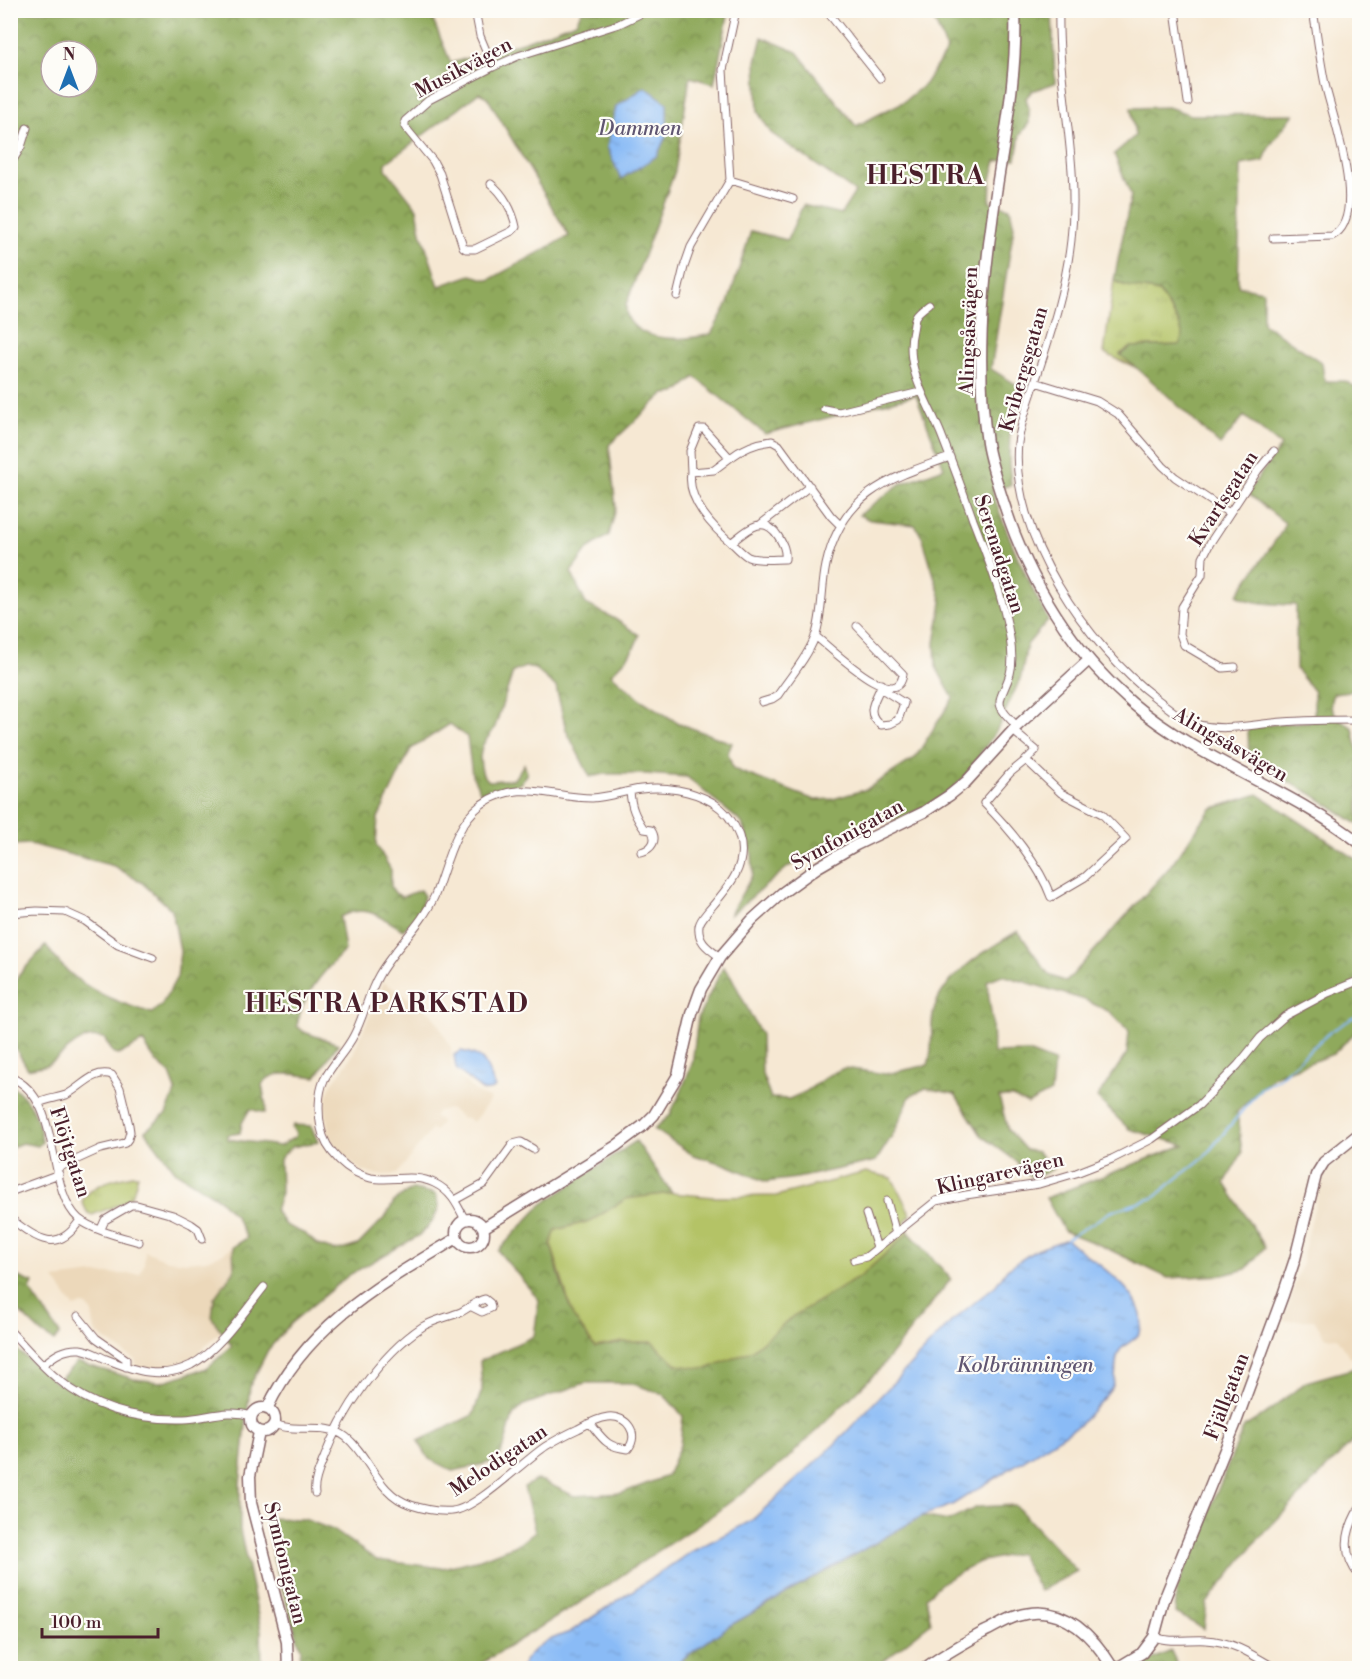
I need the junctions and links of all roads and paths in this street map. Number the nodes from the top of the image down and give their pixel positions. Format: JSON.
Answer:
{"nodes":[{"id":1,"x":492,"y":10,"type":"edge"},
{"id":2,"x":648,"y":10,"type":"edge"},
{"id":3,"x":736,"y":10,"type":"edge"},
{"id":4,"x":826,"y":10,"type":"edge"},
{"id":5,"x":1015,"y":10,"type":"edge"},
{"id":6,"x":1059,"y":10,"type":"edge"},
{"id":7,"x":1175,"y":10,"type":"edge"},
{"id":8,"x":1313,"y":10,"type":"edge"},
{"id":9,"x":476,"y":12,"type":"edge"},
{"id":10,"x":493,"y":67,"type":"junction"},
{"id":11,"x":880,"y":78,"type":"dead end"},
{"id":12,"x":1188,"y":102,"type":"dead end"},
{"id":13,"x":27,"y":128,"type":"dead end"},
{"id":14,"x":10,"y":165,"type":"edge"},
{"id":15,"x":730,"y":180,"type":"junction"},
{"id":16,"x":491,"y":184,"type":"dead end"},
{"id":17,"x":793,"y":199,"type":"dead end"},
{"id":18,"x":1273,"y":238,"type":"dead end"},
{"id":19,"x":677,"y":296,"type":"dead end"},
{"id":20,"x":929,"y":304,"type":"dead end"},
{"id":21,"x":1035,"y":382,"type":"junction"},
{"id":22,"x":920,"y":392,"type":"junction"},
{"id":23,"x":824,"y":409,"type":"dead end"},
{"id":24,"x":1274,"y":451,"type":"dead end"},
{"id":25,"x":950,"y":457,"type":"junction"},
{"id":26,"x":730,"y":458,"type":"junction"},
{"id":27,"x":691,"y":472,"type":"junction"},
{"id":28,"x":810,"y":486,"type":"junction"},
{"id":29,"x":1229,"y":513,"type":"junction"},
{"id":30,"x":761,"y":524,"type":"junction"},
{"id":31,"x":840,"y":525,"type":"junction"},
{"id":32,"x":731,"y":543,"type":"junction"},
{"id":33,"x":857,"y":626,"type":"dead end"},
{"id":34,"x":815,"y":636,"type":"junction"},
{"id":35,"x":1089,"y":660,"type":"junction"},
{"id":36,"x":1235,"y":667,"type":"dead end"},
{"id":37,"x":881,"y":686,"type":"junction"},
{"id":38,"x":762,"y":702,"type":"dead end"},
{"id":39,"x":1359,"y":720,"type":"edge"},
{"id":40,"x":1015,"y":728,"type":"junction"},
{"id":41,"x":1026,"y":760,"type":"junction"},
{"id":42,"x":630,"y":791,"type":"junction"},
{"id":43,"x":1359,"y":843,"type":"edge"},
{"id":44,"x":641,"y":852,"type":"dead end"},
{"id":45,"x":10,"y":913,"type":"edge"},
{"id":46,"x":720,"y":957,"type":"junction"},
{"id":47,"x":153,"y":958,"type":"dead end"},
{"id":48,"x":1359,"y":980,"type":"edge"},
{"id":49,"x":10,"y":1077,"type":"edge"},
{"id":50,"x":38,"y":1103,"type":"junction"},
{"id":51,"x":1359,"y":1133,"type":"edge"},
{"id":52,"x":533,"y":1149,"type":"dead end"},
{"id":53,"x":58,"y":1171,"type":"junction"},
{"id":54,"x":10,"y":1192,"type":"edge"},
{"id":55,"x":455,"y":1200,"type":"junction"},
{"id":56,"x":887,"y":1201,"type":"dead end"},
{"id":57,"x":866,"y":1214,"type":"dead end"},
{"id":58,"x":11,"y":1219,"type":"edge"},
{"id":59,"x":80,"y":1220,"type":"junction"},
{"id":60,"x":465,"y":1220,"type":"junction"},
{"id":61,"x":483,"y":1228,"type":"junction"},
{"id":62,"x":100,"y":1229,"type":"junction"},
{"id":63,"x":896,"y":1234,"type":"junction"},
{"id":64,"x":457,"y":1238,"type":"junction"},
{"id":65,"x":202,"y":1239,"type":"dead end"},
{"id":66,"x":139,"y":1242,"type":"dead end"},
{"id":67,"x":877,"y":1248,"type":"junction"},
{"id":68,"x":854,"y":1260,"type":"dead end"},
{"id":69,"x":264,"y":1287,"type":"dead end"},
{"id":70,"x":472,"y":1307,"type":"dead end"},
{"id":71,"x":78,"y":1316,"type":"dead end"},
{"id":72,"x":10,"y":1331,"type":"edge"},
{"id":73,"x":43,"y":1365,"type":"junction"},
{"id":74,"x":126,"y":1367,"type":"junction"},
{"id":75,"x":267,"y":1409,"type":"junction"},
{"id":76,"x":251,"y":1416,"type":"junction"},
{"id":77,"x":590,"y":1423,"type":"junction"},
{"id":78,"x":274,"y":1424,"type":"junction"},
{"id":79,"x":335,"y":1431,"type":"junction"},
{"id":80,"x":259,"y":1432,"type":"junction"},
{"id":81,"x":315,"y":1493,"type":"dead end"},
{"id":82,"x":1359,"y":1507,"type":"edge"},
{"id":83,"x":1359,"y":1577,"type":"edge"},
{"id":84,"x":1154,"y":1637,"type":"junction"},
{"id":85,"x":288,"y":1668,"type":"edge"},
{"id":86,"x":925,"y":1668,"type":"edge"},
{"id":87,"x":1115,"y":1668,"type":"edge"},
{"id":88,"x":1275,"y":1668,"type":"edge"}],
"edges":[{"from":1,"to":9,"type":"street"},
{"from":2,"to":10,"type":"street","name":"Musikvägen"},
{"from":3,"to":15,"type":"street"},
{"from":4,"to":11,"type":"street"},
{"from":5,"to":35,"type":"street","name":"Alingsåsvägen"},
{"from":6,"to":21,"type":"street","name":"Kvibergsgatan"},
{"from":7,"to":12,"type":"street"},
{"from":8,"to":18,"type":"street"},
{"from":9,"to":10,"type":"street"},
{"from":10,"to":16,"type":"street","name":"Musikvägen"},
{"from":13,"to":14,"type":"street"},
{"from":15,"to":17,"type":"street"},
{"from":15,"to":19,"type":"street"},
{"from":20,"to":22,"type":"street","name":"Serenadgatan"},
{"from":21,"to":29,"type":"street"},
{"from":21,"to":39,"type":"street","name":"Kvibergsgatan"},
{"from":22,"to":23,"type":"street"},
{"from":22,"to":25,"type":"street","name":"Serenadgatan"},
{"from":24,"to":29,"type":"street","name":"Kvartsgatan"},
{"from":25,"to":31,"type":"street"},
{"from":25,"to":40,"type":"street","name":"Serenadgatan"},
{"from":26,"to":27,"type":"street"},
{"from":26,"to":27,"type":"street"},
{"from":26,"to":28,"type":"street"},
{"from":27,"to":32,"type":"street"},
{"from":28,"to":30,"type":"street"},
{"from":28,"to":31,"type":"street"},
{"from":29,"to":36,"type":"street","name":"Kvartsgatan"},
{"from":30,"to":32,"type":"street"},
{"from":30,"to":32,"type":"street"},
{"from":31,"to":34,"type":"street"},
{"from":33,"to":37,"type":"street"},
{"from":34,"to":37,"type":"street"},
{"from":34,"to":38,"type":"street"},
{"from":35,"to":40,"type":"street","name":"Symfonigatan"},
{"from":35,"to":43,"type":"street","name":"Alingsåsvägen"},
{"from":37,"to":37,"type":"street"},
{"from":40,"to":41,"type":"street"},
{"from":40,"to":46,"type":"street","name":"Symfonigatan"},
{"from":41,"to":41,"type":"street"},
{"from":42,"to":44,"type":"street"},
{"from":42,"to":46,"type":"street"},
{"from":42,"to":55,"type":"street"},
{"from":45,"to":47,"type":"street"},
{"from":46,"to":61,"type":"street","name":"Symfonigatan"},
{"from":48,"to":63,"type":"street","name":"Klingarevägen"},
{"from":49,"to":50,"type":"street","name":"Flöjtgatan"},
{"from":50,"to":53,"type":"street","name":"Flöjtgatan"},
{"from":50,"to":53,"type":"street"},
{"from":51,"to":84,"type":"street","name":"Fjällgatan"},
{"from":52,"to":55,"type":"street"},
{"from":53,"to":54,"type":"street"},
{"from":53,"to":59,"type":"street","name":"Flöjtgatan"},
{"from":55,"to":60,"type":"street"},
{"from":56,"to":63,"type":"street"},
{"from":57,"to":67,"type":"street"},
{"from":58,"to":59,"type":"street"},
{"from":59,"to":62,"type":"street","name":"Flöjtgatan"},
{"from":60,"to":61,"type":"street"},
{"from":60,"to":64,"type":"street"},
{"from":61,"to":64,"type":"street"},
{"from":62,"to":65,"type":"street"},
{"from":62,"to":66,"type":"street","name":"Flöjtgatan"},
{"from":63,"to":67,"type":"street","name":"Klingarevägen"},
{"from":64,"to":75,"type":"street"},
{"from":67,"to":68,"type":"street","name":"Klingarevägen"},
{"from":69,"to":74,"type":"street"},
{"from":70,"to":79,"type":"street"},
{"from":71,"to":74,"type":"street"},
{"from":72,"to":73,"type":"street"},
{"from":73,"to":74,"type":"street"},
{"from":73,"to":76,"type":"street"},
{"from":75,"to":76,"type":"street"},
{"from":75,"to":78,"type":"street"},
{"from":76,"to":80,"type":"street"},
{"from":77,"to":77,"type":"street","name":"Melodigatan"},
{"from":77,"to":79,"type":"street","name":"Melodigatan"},
{"from":78,"to":79,"type":"street"},
{"from":78,"to":80,"type":"street"},
{"from":79,"to":81,"type":"street"},
{"from":80,"to":85,"type":"street","name":"Symfonigatan"},
{"from":82,"to":83,"type":"street"},
{"from":84,"to":87,"type":"street","name":"Fjällgatan"},
{"from":84,"to":88,"type":"street"},
{"from":86,"to":87,"type":"street","name":"Fjällgatan"}]}
